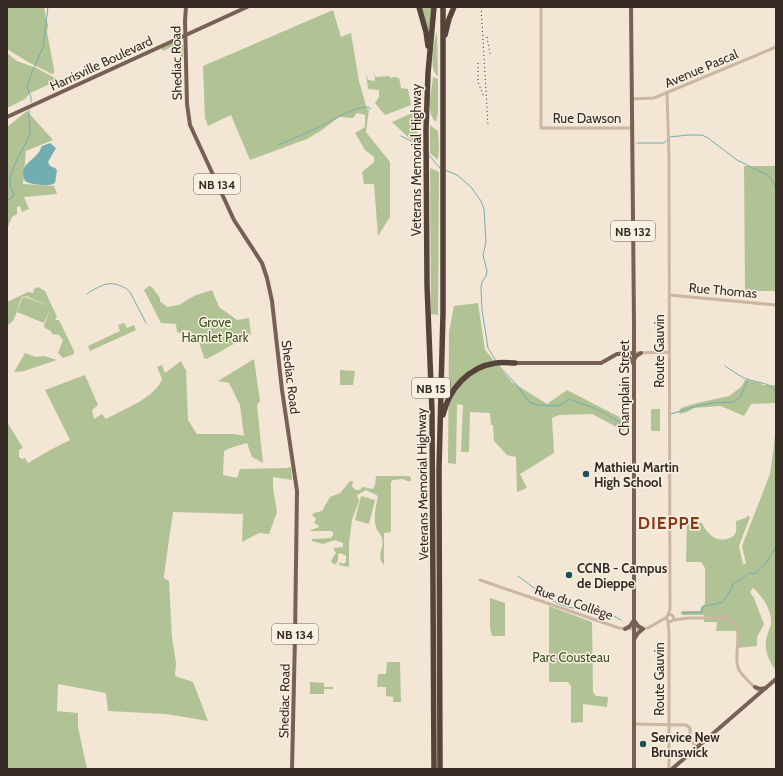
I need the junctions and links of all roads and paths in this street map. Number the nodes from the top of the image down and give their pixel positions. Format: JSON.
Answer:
{"nodes":[{"id":1,"x":186,"y":7,"type":"edge"},
{"id":2,"x":247,"y":7,"type":"edge"},
{"id":3,"x":419,"y":7,"type":"edge"},
{"id":4,"x":434,"y":7,"type":"edge"},
{"id":5,"x":443,"y":7,"type":"edge"},
{"id":6,"x":454,"y":7,"type":"edge"},
{"id":7,"x":541,"y":7,"type":"edge"},
{"id":8,"x":631,"y":7,"type":"edge"},
{"id":9,"x":185,"y":21,"type":"junction"},
{"id":10,"x":199,"y":29,"type":"junction"},
{"id":11,"x":186,"y":35,"type":"junction"},
{"id":12,"x":173,"y":41,"type":"junction"},
{"id":13,"x":186,"y":46,"type":"junction"},
{"id":14,"x":776,"y":47,"type":"edge"},
{"id":15,"x":428,"y":73,"type":"junction"},
{"id":16,"x":443,"y":77,"type":"junction"},
{"id":17,"x":667,"y":93,"type":"junction"},
{"id":18,"x":632,"y":99,"type":"junction"},
{"id":19,"x":7,"y":117,"type":"edge"},
{"id":20,"x":632,"y":128,"type":"junction"},
{"id":21,"x":669,"y":295,"type":"junction"},
{"id":22,"x":776,"y":305,"type":"edge"},
{"id":23,"x":634,"y":340,"type":"junction"},
{"id":24,"x":669,"y":352,"type":"junction"},
{"id":25,"x":622,"y":353,"type":"junction"},
{"id":26,"x":634,"y":353,"type":"junction"},
{"id":27,"x":641,"y":353,"type":"junction"},
{"id":28,"x":515,"y":362,"type":"joint"},
{"id":29,"x":634,"y":364,"type":"junction"},
{"id":30,"x":440,"y":429,"type":"junction"},
{"id":31,"x":480,"y":580,"type":"dead end"},
{"id":32,"x":670,"y":618,"type":"junction"},
{"id":33,"x":634,"y":620,"type":"junction"},
{"id":34,"x":625,"y":629,"type":"junction"},
{"id":35,"x":634,"y":629,"type":"junction"},
{"id":36,"x":643,"y":629,"type":"junction"},
{"id":37,"x":634,"y":641,"type":"junction"},
{"id":38,"x":776,"y":680,"type":"edge"},
{"id":39,"x":767,"y":687,"type":"junction"},
{"id":40,"x":755,"y":688,"type":"junction"},
{"id":41,"x":760,"y":693,"type":"junction"},
{"id":42,"x":634,"y":724,"type":"junction"},
{"id":43,"x":669,"y":725,"type":"junction"},
{"id":44,"x":697,"y":748,"type":"junction"},
{"id":45,"x":669,"y":765,"type":"junction"},
{"id":46,"x":673,"y":768,"type":"edge"},
{"id":47,"x":292,"y":769,"type":"edge"},
{"id":48,"x":434,"y":769,"type":"edge"},
{"id":49,"x":440,"y":769,"type":"edge"},
{"id":50,"x":634,"y":769,"type":"edge"},
{"id":51,"x":669,"y":769,"type":"edge"}],
"edges":[{"from":1,"to":9,"type":"main road","name":"Shediac Road","number":"NB 134"},
{"from":2,"to":10,"type":"main road","name":"Harrisville Boulevard"},
{"from":3,"to":15,"type":"highway"},
{"from":4,"to":15,"type":"highway","name":"Veterans Memorial Highway","number":"NB 15"},
{"from":5,"to":16,"type":"highway","name":"Veterans Memorial Highway","number":"NB 15"},
{"from":6,"to":16,"type":"highway"},
{"from":7,"to":20,"type":"street","name":"Rue Dawson"},
{"from":8,"to":18,"type":"main road","name":"Champlain Street","number":"NB 132"},
{"from":9,"to":10,"type":"main road"},
{"from":9,"to":11,"type":"main road","name":"Shediac Road","number":"NB 134"},
{"from":9,"to":12,"type":"main road"},
{"from":10,"to":11,"type":"main road","name":"Harrisville Boulevard"},
{"from":10,"to":13,"type":"main road"},
{"from":11,"to":12,"type":"main road","name":"Harrisville Boulevard"},
{"from":11,"to":13,"type":"main road","name":"Shediac Road","number":"NB 134"},
{"from":12,"to":13,"type":"main road"},
{"from":12,"to":19,"type":"main road","name":"Harrisville Boulevard"},
{"from":13,"to":47,"type":"main road","name":"Shediac Road","number":"NB 134"},
{"from":14,"to":17,"type":"street","name":"Avenue Pascal"},
{"from":15,"to":48,"type":"highway","name":"Veterans Memorial Highway","number":"NB 15"},
{"from":16,"to":30,"type":"highway","name":"Veterans Memorial Highway","number":"NB 15"},
{"from":17,"to":18,"type":"street","name":"Avenue Pascal"},
{"from":17,"to":21,"type":"street","name":"Route Gauvin"},
{"from":18,"to":20,"type":"main road","name":"Champlain Street","number":"NB 132"},
{"from":20,"to":23,"type":"main road","name":"Champlain Street","number":"NB 132"},
{"from":21,"to":22,"type":"street","name":"Rue Thomas"},
{"from":21,"to":24,"type":"street","name":"Route Gauvin"},
{"from":23,"to":25,"type":"main road"},
{"from":23,"to":26,"type":"main road","name":"Champlain Street","number":"NB 132"},
{"from":24,"to":27,"type":"street"},
{"from":24,"to":32,"type":"street","name":"Route Gauvin"},
{"from":25,"to":26,"type":"main road"},
{"from":25,"to":28,"type":"main road"},
{"from":25,"to":29,"type":"main road"},
{"from":26,"to":27,"type":"street"},
{"from":26,"to":29,"type":"main road","name":"Champlain Street","number":"NB 132"},
{"from":27,"to":29,"type":"main road"},
{"from":28,"to":30,"type":"highway"},
{"from":29,"to":33,"type":"main road","name":"Champlain Street","number":"NB 132"},
{"from":30,"to":49,"type":"highway","name":"Veterans Memorial Highway","number":"NB 15"},
{"from":31,"to":34,"type":"street","name":"Rue du Collège"},
{"from":32,"to":36,"type":"street","name":"Rue du Collège"},
{"from":32,"to":40,"type":"street"},
{"from":32,"to":43,"type":"street","name":"Route Gauvin"},
{"from":33,"to":34,"type":"main road"},
{"from":33,"to":35,"type":"main road","name":"Champlain Street","number":"NB 132"},
{"from":33,"to":36,"type":"main road"},
{"from":34,"to":35,"type":"street","name":"Rue du Collège"},
{"from":35,"to":36,"type":"street","name":"Rue du Collège"},
{"from":35,"to":37,"type":"main road","name":"Champlain Street","number":"NB 132"},
{"from":36,"to":37,"type":"main road"},
{"from":37,"to":42,"type":"main road","name":"Champlain Street","number":"NB 132"},
{"from":38,"to":39,"type":"main road"},
{"from":39,"to":40,"type":"main road"},
{"from":39,"to":41,"type":"main road"},
{"from":40,"to":41,"type":"street"},
{"from":41,"to":44,"type":"main road"},
{"from":42,"to":43,"type":"street"},
{"from":42,"to":50,"type":"main road","name":"Champlain Street","number":"NB 132"},
{"from":43,"to":44,"type":"street"},
{"from":43,"to":45,"type":"street","name":"Route Gauvin"},
{"from":44,"to":46,"type":"main road"},
{"from":45,"to":46,"type":"street"},
{"from":45,"to":51,"type":"street","name":"Route Gauvin"}]}
